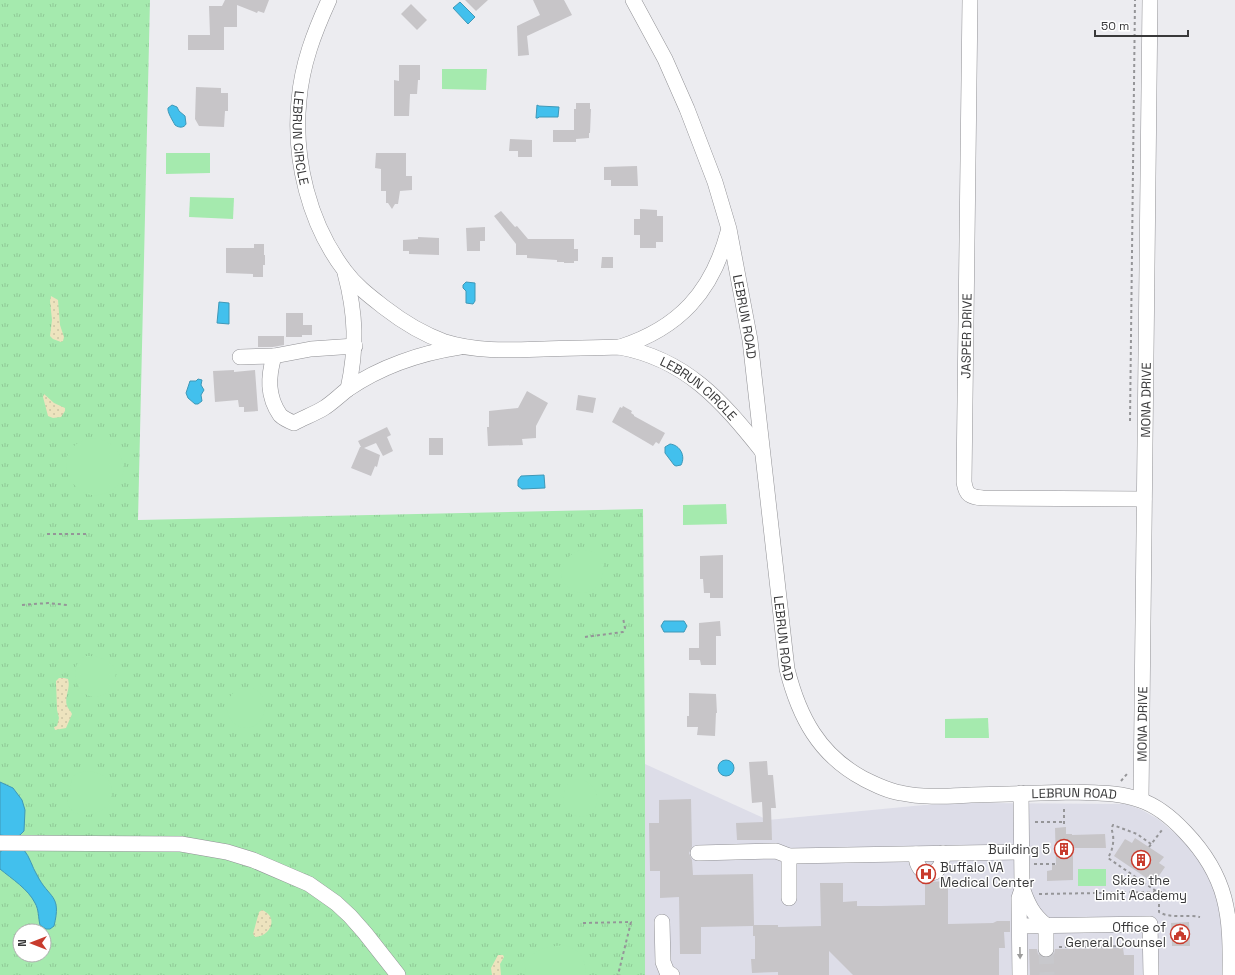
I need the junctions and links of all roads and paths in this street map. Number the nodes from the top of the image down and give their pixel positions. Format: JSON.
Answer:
{"nodes":[{"id":1,"x":329,"y":0,"type":"edge"},
{"id":2,"x":633,"y":0,"type":"edge"},
{"id":3,"x":970,"y":0,"type":"edge"},
{"id":4,"x":1135,"y":0,"type":"edge"},
{"id":5,"x":1150,"y":0,"type":"edge"},
{"id":6,"x":729,"y":229,"type":"junction"},
{"id":7,"x":345,"y":272,"type":"junction"},
{"id":8,"x":355,"y":346,"type":"junction"},
{"id":9,"x":467,"y":346,"type":"junction"},
{"id":10,"x":619,"y":347,"type":"junction"},
{"id":11,"x":274,"y":356,"type":"junction"},
{"id":12,"x":240,"y":357,"type":"dead end"},
{"id":13,"x":348,"y":389,"type":"junction"},
{"id":14,"x":1130,"y":422,"type":"dead end"},
{"id":15,"x":762,"y":451,"type":"junction"},
{"id":16,"x":1144,"y":500,"type":"junction"},
{"id":17,"x":47,"y":534,"type":"dead end"},
{"id":18,"x":88,"y":534,"type":"dead end"},
{"id":19,"x":67,"y":604,"type":"dead end"},
{"id":20,"x":22,"y":605,"type":"dead end"},
{"id":21,"x":623,"y":618,"type":"dead end"},
{"id":22,"x":585,"y":637,"type":"dead end"},
{"id":23,"x":1021,"y":793,"type":"junction"},
{"id":24,"x":1141,"y":800,"type":"junction"},
{"id":25,"x":1064,"y":809,"type":"dead end"},
{"id":26,"x":1034,"y":822,"type":"dead end"},
{"id":27,"x":1064,"y":822,"type":"junction"},
{"id":28,"x":1064,"y":827,"type":"dead end"},
{"id":29,"x":1162,"y":830,"type":"dead end"},
{"id":30,"x":0,"y":843,"type":"edge"},
{"id":31,"x":1151,"y":844,"type":"junction"},
{"id":32,"x":1149,"y":847,"type":"dead end"},
{"id":33,"x":1022,"y":852,"type":"junction"},
{"id":34,"x":698,"y":853,"type":"dead end"},
{"id":35,"x":789,"y":856,"type":"junction"},
{"id":36,"x":1033,"y":864,"type":"dead end"},
{"id":37,"x":1056,"y":864,"type":"dead end"},
{"id":38,"x":1029,"y":890,"type":"junction"},
{"id":39,"x":1158,"y":892,"type":"junction"},
{"id":40,"x":1168,"y":897,"type":"dead end"},
{"id":41,"x":789,"y":898,"type":"dead end"},
{"id":42,"x":1200,"y":917,"type":"dead end"},
{"id":43,"x":662,"y":922,"type":"dead end"},
{"id":44,"x":583,"y":923,"type":"dead end"},
{"id":45,"x":1020,"y":926,"type":"junction"},
{"id":46,"x":1046,"y":926,"type":"junction"},
{"id":47,"x":1134,"y":946,"type":"dead end"},
{"id":48,"x":1049,"y":948,"type":"joint"},
{"id":49,"x":398,"y":975,"type":"edge"},
{"id":50,"x":618,"y":975,"type":"edge"},
{"id":51,"x":672,"y":975,"type":"edge"},
{"id":52,"x":1020,"y":975,"type":"edge"},
{"id":53,"x":1151,"y":975,"type":"edge"},
{"id":54,"x":1230,"y":975,"type":"edge"}],
"edges":[{"from":1,"to":7,"type":"street","name":"LEBRUN CIRCLE"},
{"from":2,"to":6,"type":"street","name":"LEBRUN ROAD"},
{"from":3,"to":16,"type":"street","name":"JASPER DRIVE"},
{"from":4,"to":14,"type":"path","name":"MONA DRIVE"},
{"from":5,"to":16,"type":"street","name":"MONA DRIVE"},
{"from":6,"to":10,"type":"street","name":"LEBRUN CIRCLE"},
{"from":6,"to":15,"type":"street","name":"LEBRUN ROAD"},
{"from":7,"to":8,"type":"street","name":"LEBRUN CIRCLE"},
{"from":7,"to":9,"type":"street","name":"LEBRUN CIRCLE"},
{"from":8,"to":11,"type":"street"},
{"from":8,"to":13,"type":"street","name":"LEBRUN CIRCLE"},
{"from":9,"to":10,"type":"street","name":"LEBRUN CIRCLE"},
{"from":9,"to":13,"type":"street","name":"LEBRUN CIRCLE"},
{"from":10,"to":15,"type":"street","name":"LEBRUN CIRCLE"},
{"from":11,"to":12,"type":"street"},
{"from":11,"to":13,"type":"street"},
{"from":15,"to":23,"type":"street","name":"LEBRUN ROAD"},
{"from":16,"to":24,"type":"street","name":"MONA DRIVE"},
{"from":17,"to":18,"type":"path"},
{"from":19,"to":20,"type":"path"},
{"from":21,"to":22,"type":"path"},
{"from":23,"to":24,"type":"street","name":"LEBRUN ROAD"},
{"from":23,"to":33,"type":"street"},
{"from":24,"to":54,"type":"street","name":"LEBRUN ROAD"},
{"from":25,"to":27,"type":"path"},
{"from":26,"to":27,"type":"path"},
{"from":27,"to":28,"type":"path"},
{"from":29,"to":31,"type":"path"},
{"from":30,"to":49,"type":"street"},
{"from":31,"to":32,"type":"path"},
{"from":31,"to":39,"type":"path"},
{"from":33,"to":35,"type":"street"},
{"from":33,"to":38,"type":"street"},
{"from":34,"to":35,"type":"street"},
{"from":35,"to":41,"type":"street"},
{"from":36,"to":37,"type":"path"},
{"from":38,"to":39,"type":"path"},
{"from":38,"to":45,"type":"street"},
{"from":38,"to":46,"type":"street"},
{"from":39,"to":40,"type":"path"},
{"from":39,"to":42,"type":"path"},
{"from":43,"to":51,"type":"street"},
{"from":44,"to":50,"type":"path"},
{"from":45,"to":46,"type":"street"},
{"from":45,"to":52,"type":"street","one_way":true},
{"from":46,"to":48,"type":"street"},
{"from":46,"to":53,"type":"street"},
{"from":47,"to":48,"type":"path"}]}
